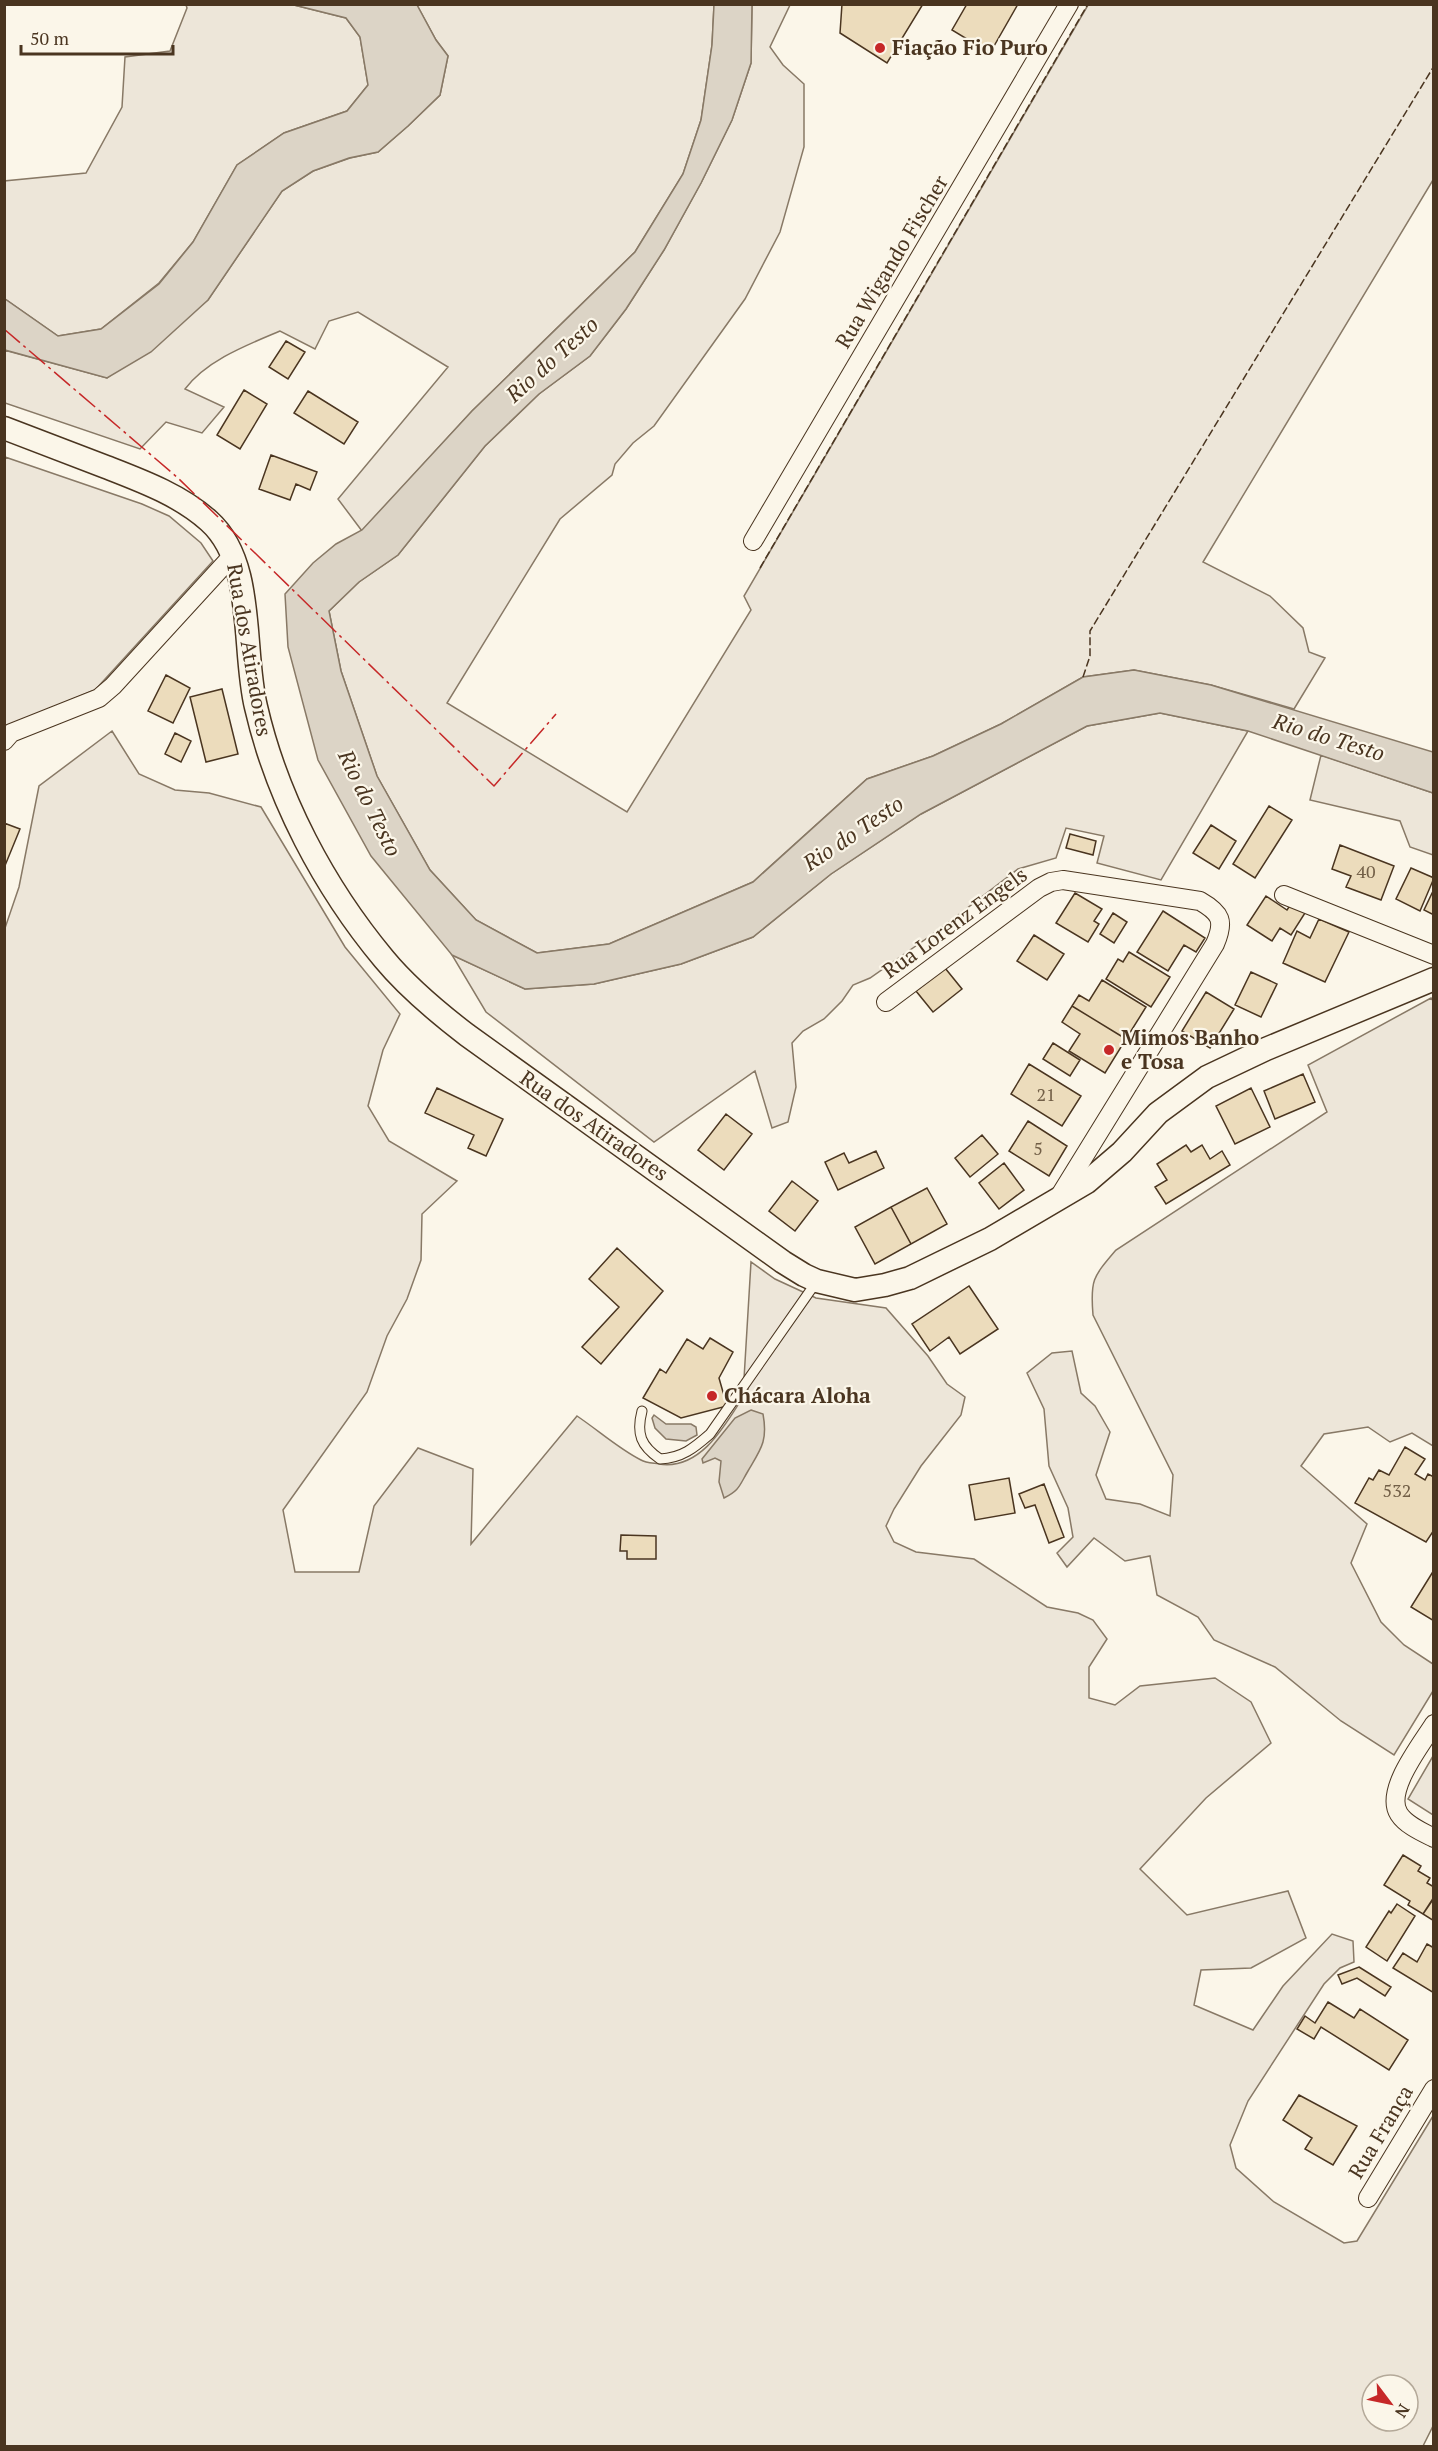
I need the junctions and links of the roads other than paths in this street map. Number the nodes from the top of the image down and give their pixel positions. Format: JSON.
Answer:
{"nodes":[{"id":1,"x":1069,"y":4,"type":"edge"},
{"id":2,"x":4,"y":428,"type":"edge"},
{"id":3,"x":753,"y":541,"type":"dead end"},
{"id":4,"x":232,"y":555,"type":"junction"},
{"id":5,"x":4,"y":741,"type":"edge"},
{"id":6,"x":1284,"y":895,"type":"dead end"},
{"id":7,"x":1434,"y":955,"type":"edge"},
{"id":8,"x":1434,"y":979,"type":"edge"},
{"id":9,"x":886,"y":1002,"type":"dead end"},
{"id":10,"x":1058,"y":1200,"type":"junction"},
{"id":11,"x":817,"y":1281,"type":"junction"},
{"id":12,"x":642,"y":1412,"type":"dead end"},
{"id":13,"x":1434,"y":1724,"type":"edge"},
{"id":14,"x":1434,"y":1838,"type":"edge"},
{"id":15,"x":1434,"y":2089,"type":"edge"},
{"id":16,"x":1368,"y":2199,"type":"dead end"}],
"edges":[{"from":1,"to":3,"type":"street","name":"Rua Wigando Fischer"},
{"from":2,"to":4,"type":"street","name":"Rua dos Atiradores"},
{"from":4,"to":5,"type":"street"},
{"from":4,"to":11,"type":"street","name":"Rua dos Atiradores"},
{"from":6,"to":7,"type":"street"},
{"from":8,"to":10,"type":"street","name":"Rua dos Atiradores"},
{"from":9,"to":10,"type":"street","name":"Rua Lorenz Engels"},
{"from":10,"to":11,"type":"street","name":"Rua dos Atiradores"},
{"from":11,"to":12,"type":"lane"},
{"from":13,"to":14,"type":"street"},
{"from":15,"to":16,"type":"street","name":"Rua França"}]}
